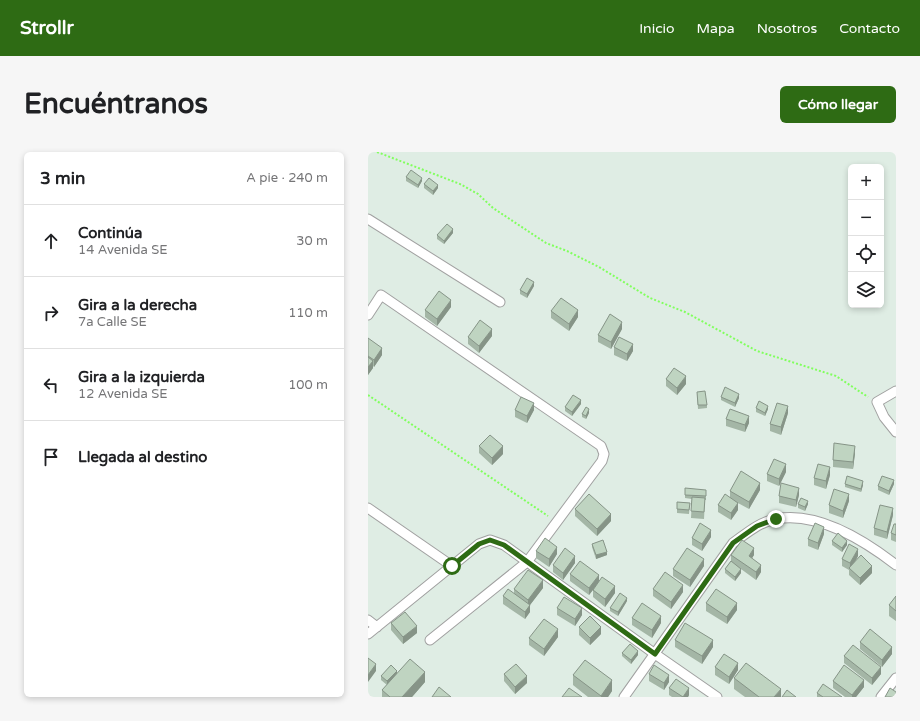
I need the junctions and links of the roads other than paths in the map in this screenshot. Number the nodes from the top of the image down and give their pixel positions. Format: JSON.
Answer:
{"nodes":[{"id":1,"x":368,"y":219,"type":"edge"},
{"id":2,"x":500,"y":302,"type":"dead end"},
{"id":3,"x":368,"y":315,"type":"edge"},
{"id":4,"x":896,"y":391,"type":"edge"},
{"id":5,"x":896,"y":432,"type":"edge"},
{"id":6,"x":368,"y":508,"type":"edge"},
{"id":7,"x":527,"y":562,"type":"junction"},
{"id":8,"x":896,"y":565,"type":"edge"},
{"id":9,"x":452,"y":566,"type":"junction"},
{"id":10,"x":368,"y":620,"type":"edge"},
{"id":11,"x":377,"y":627,"type":"junction"},
{"id":12,"x":368,"y":634,"type":"edge"},
{"id":13,"x":430,"y":640,"type":"dead end"},
{"id":14,"x":655,"y":654,"type":"junction"},
{"id":15,"x":896,"y":678,"type":"edge"},
{"id":16,"x":624,"y":697,"type":"edge"},
{"id":17,"x":717,"y":697,"type":"edge"},
{"id":18,"x":881,"y":697,"type":"edge"}],
"edges":[{"from":1,"to":2,"type":"street"},
{"from":3,"to":7,"type":"street"},
{"from":4,"to":5,"type":"street"},
{"from":6,"to":9,"type":"street"},
{"from":7,"to":9,"type":"street"},
{"from":7,"to":13,"type":"street"},
{"from":7,"to":14,"type":"street"},
{"from":8,"to":14,"type":"street"},
{"from":9,"to":11,"type":"street"},
{"from":10,"to":11,"type":"street"},
{"from":11,"to":12,"type":"street"},
{"from":14,"to":16,"type":"street"},
{"from":14,"to":17,"type":"street"},
{"from":15,"to":18,"type":"street"}]}
